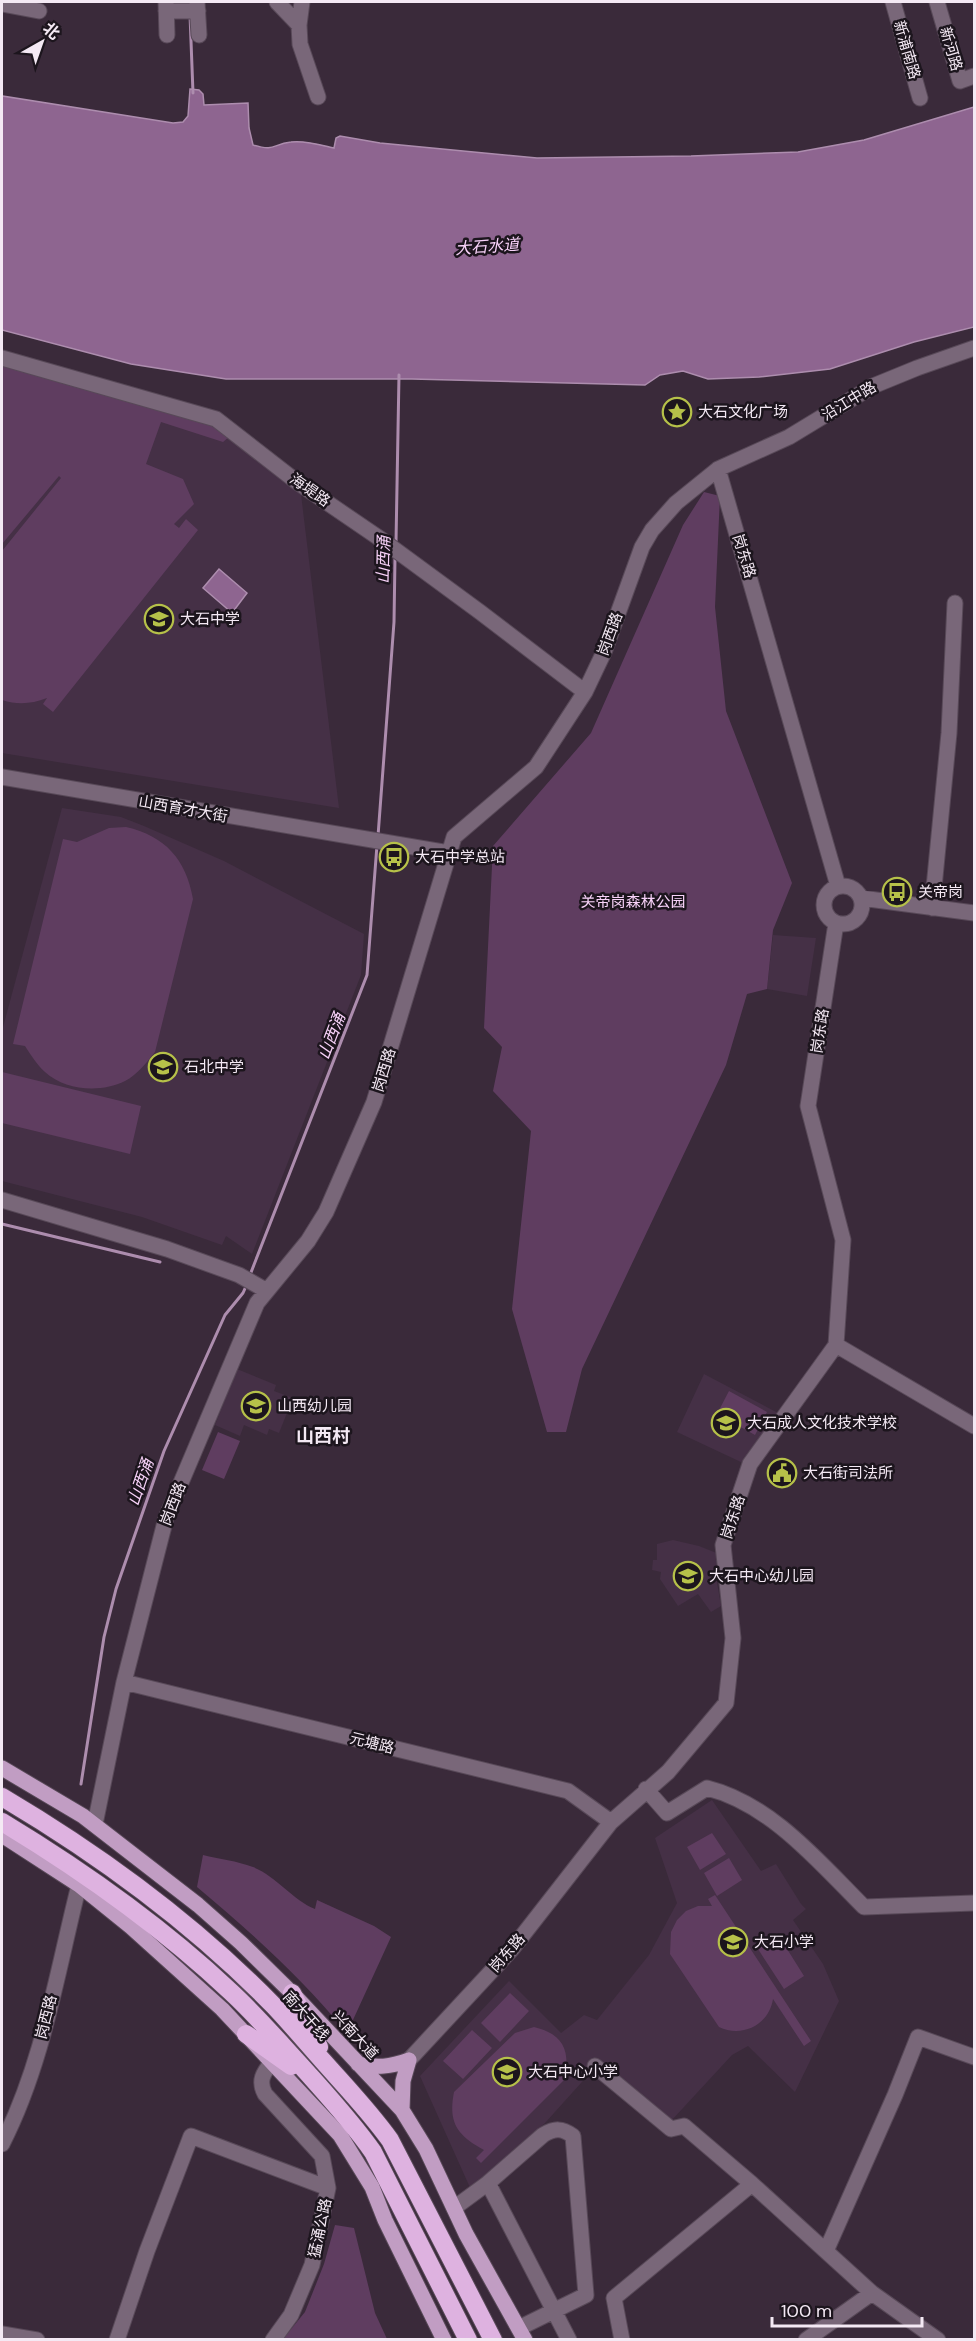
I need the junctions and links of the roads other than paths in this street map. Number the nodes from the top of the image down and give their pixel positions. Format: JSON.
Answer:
{"nodes":[{"id":1,"x":277,"y":2,"type":"edge"},
{"id":2,"x":303,"y":2,"type":"edge"},
{"id":3,"x":893,"y":2,"type":"edge"},
{"id":4,"x":937,"y":2,"type":"edge"},
{"id":5,"x":2,"y":4,"type":"edge"},
{"id":6,"x":166,"y":6,"type":"edge"},
{"id":7,"x":197,"y":6,"type":"edge"},
{"id":8,"x":39,"y":11,"type":"dead end"},
{"id":9,"x":299,"y":25,"type":"junction"},
{"id":10,"x":167,"y":34,"type":"dead end"},
{"id":11,"x":199,"y":35,"type":"dead end"},
{"id":12,"x":975,"y":76,"type":"edge"},
{"id":13,"x":318,"y":97,"type":"dead end"},
{"id":14,"x":920,"y":98,"type":"dead end"},
{"id":15,"x":975,"y":348,"type":"edge"},
{"id":16,"x":2,"y":358,"type":"edge"},
{"id":17,"x":975,"y":359,"type":"edge"},
{"id":18,"x":816,"y":421,"type":"junction"},
{"id":19,"x":718,"y":469,"type":"junction"},
{"id":20,"x":955,"y":603,"type":"dead end"},
{"id":21,"x":585,"y":692,"type":"junction"},
{"id":22,"x":2,"y":777,"type":"edge"},
{"id":23,"x":449,"y":853,"type":"junction"},
{"id":24,"x":838,"y":886,"type":"junction"},
{"id":25,"x":861,"y":898,"type":"junction"},
{"id":26,"x":932,"y":908,"type":"junction"},
{"id":27,"x":975,"y":914,"type":"edge"},
{"id":28,"x":836,"y":923,"type":"junction"},
{"id":29,"x":2,"y":1200,"type":"edge"},
{"id":30,"x":261,"y":1287,"type":"junction"},
{"id":31,"x":836,"y":1345,"type":"junction"},
{"id":32,"x":975,"y":1426,"type":"edge"},
{"id":33,"x":124,"y":1682,"type":"junction"},
{"id":34,"x":2,"y":1768,"type":"edge"},
{"id":35,"x":24,"y":1780,"type":"junction"},
{"id":36,"x":2,"y":1781,"type":"edge"},
{"id":37,"x":646,"y":1790,"type":"junction"},
{"id":38,"x":2,"y":1797,"type":"edge"},
{"id":39,"x":89,"y":1820,"type":"junction"},
{"id":40,"x":2,"y":1822,"type":"edge"},
{"id":41,"x":612,"y":1822,"type":"junction"},
{"id":42,"x":2,"y":1835,"type":"edge"},
{"id":43,"x":74,"y":1882,"type":"junction"},
{"id":44,"x":975,"y":1903,"type":"edge"},
{"id":45,"x":292,"y":1994,"type":"junction"},
{"id":46,"x":246,"y":2034,"type":"junction"},
{"id":47,"x":975,"y":2057,"type":"edge"},
{"id":48,"x":409,"y":2060,"type":"junction"},
{"id":49,"x":272,"y":2062,"type":"junction"},
{"id":50,"x":358,"y":2064,"type":"junction"},
{"id":51,"x":595,"y":2066,"type":"dead end"},
{"id":52,"x":331,"y":2070,"type":"junction"},
{"id":53,"x":317,"y":2084,"type":"junction"},
{"id":54,"x":402,"y":2110,"type":"junction"},
{"id":55,"x":2,"y":2144,"type":"edge"},
{"id":56,"x":488,"y":2183,"type":"junction"},
{"id":57,"x":752,"y":2184,"type":"junction"},
{"id":58,"x":328,"y":2188,"type":"junction"},
{"id":59,"x":454,"y":2208,"type":"junction"},
{"id":60,"x":826,"y":2251,"type":"junction"},
{"id":61,"x":872,"y":2293,"type":"junction"},
{"id":62,"x":554,"y":2310,"type":"junction"},
{"id":63,"x":2,"y":2334,"type":"edge"},
{"id":64,"x":522,"y":2334,"type":"edge"},
{"id":65,"x":37,"y":2340,"type":"edge"},
{"id":66,"x":117,"y":2340,"type":"edge"},
{"id":67,"x":273,"y":2340,"type":"edge"},
{"id":68,"x":444,"y":2340,"type":"edge"},
{"id":69,"x":468,"y":2340,"type":"edge"},
{"id":70,"x":493,"y":2340,"type":"edge"},
{"id":71,"x":568,"y":2340,"type":"edge"},
{"id":72,"x":622,"y":2340,"type":"edge"},
{"id":73,"x":806,"y":2340,"type":"edge"},
{"id":74,"x":938,"y":2340,"type":"edge"}],
"edges":[{"from":1,"to":9,"type":"street"},
{"from":2,"to":9,"type":"street"},
{"from":3,"to":14,"type":"street","name":"新浦南路"},
{"from":4,"to":12,"type":"street","name":"新河路"},
{"from":5,"to":8,"type":"street"},
{"from":6,"to":7,"type":"street"},
{"from":6,"to":10,"type":"street"},
{"from":7,"to":11,"type":"street"},
{"from":9,"to":13,"type":"street"},
{"from":15,"to":18,"type":"street","name":"沿江中路"},
{"from":16,"to":21,"type":"street","name":"海堤路"},
{"from":17,"to":18,"type":"street","name":"沿江中路"},
{"from":18,"to":19,"type":"street","name":"岗西路"},
{"from":19,"to":21,"type":"street","name":"岗西路"},
{"from":19,"to":24,"type":"street","name":"岗东路"},
{"from":20,"to":26,"type":"street"},
{"from":21,"to":23,"type":"street","name":"岗西路"},
{"from":22,"to":23,"type":"street","name":"山西育才大街"},
{"from":23,"to":30,"type":"street","name":"岗西路"},
{"from":24,"to":25,"type":"street"},
{"from":24,"to":28,"type":"street"},
{"from":25,"to":26,"type":"street"},
{"from":25,"to":28,"type":"street"},
{"from":26,"to":27,"type":"street"},
{"from":28,"to":31,"type":"street","name":"岗东路"},
{"from":29,"to":30,"type":"street"},
{"from":30,"to":33,"type":"street","name":"岗西路"},
{"from":31,"to":32,"type":"street"},
{"from":31,"to":37,"type":"street","name":"岗东路"},
{"from":33,"to":39,"type":"street","name":"岗西路"},
{"from":33,"to":41,"type":"street","name":"元塘路"},
{"from":34,"to":35,"type":"main road"},
{"from":35,"to":36,"type":"main road"},
{"from":35,"to":39,"type":"main road","name":"兴南大道"},
{"from":37,"to":41,"type":"street","name":"岗东路"},
{"from":37,"to":44,"type":"street"},
{"from":38,"to":52,"type":"highway","name":"南大干线"},
{"from":39,"to":45,"type":"main road","name":"兴南大道"},
{"from":40,"to":53,"type":"highway"},
{"from":41,"to":48,"type":"street","name":"岗东路"},
{"from":42,"to":43,"type":"main road"},
{"from":43,"to":46,"type":"main road"},
{"from":43,"to":55,"type":"street","name":"岗西路"},
{"from":45,"to":50,"type":"main road","name":"兴南大道"},
{"from":45,"to":52,"type":"highway"},
{"from":46,"to":49,"type":"main road"},
{"from":46,"to":53,"type":"highway"},
{"from":47,"to":60,"type":"street"},
{"from":48,"to":50,"type":"main road"},
{"from":48,"to":54,"type":"main road"},
{"from":49,"to":58,"type":"street","name":"猛涌公路"},
{"from":49,"to":68,"type":"main road"},
{"from":50,"to":54,"type":"main road","name":"兴南大道"},
{"from":51,"to":57,"type":"street"},
{"from":52,"to":70,"type":"highway","name":"南大干线"},
{"from":53,"to":69,"type":"highway"},
{"from":54,"to":59,"type":"main road","name":"兴南大道"},
{"from":56,"to":59,"type":"street"},
{"from":56,"to":62,"type":"street"},
{"from":56,"to":62,"type":"street"},
{"from":57,"to":60,"type":"street"},
{"from":57,"to":72,"type":"street"},
{"from":58,"to":66,"type":"street"},
{"from":58,"to":67,"type":"street","name":"猛涌公路"},
{"from":59,"to":64,"type":"main road","name":"兴南大道"},
{"from":60,"to":61,"type":"street"},
{"from":61,"to":73,"type":"street"},
{"from":61,"to":74,"type":"street"},
{"from":62,"to":64,"type":"street"},
{"from":62,"to":71,"type":"street"},
{"from":63,"to":65,"type":"street"}]}
